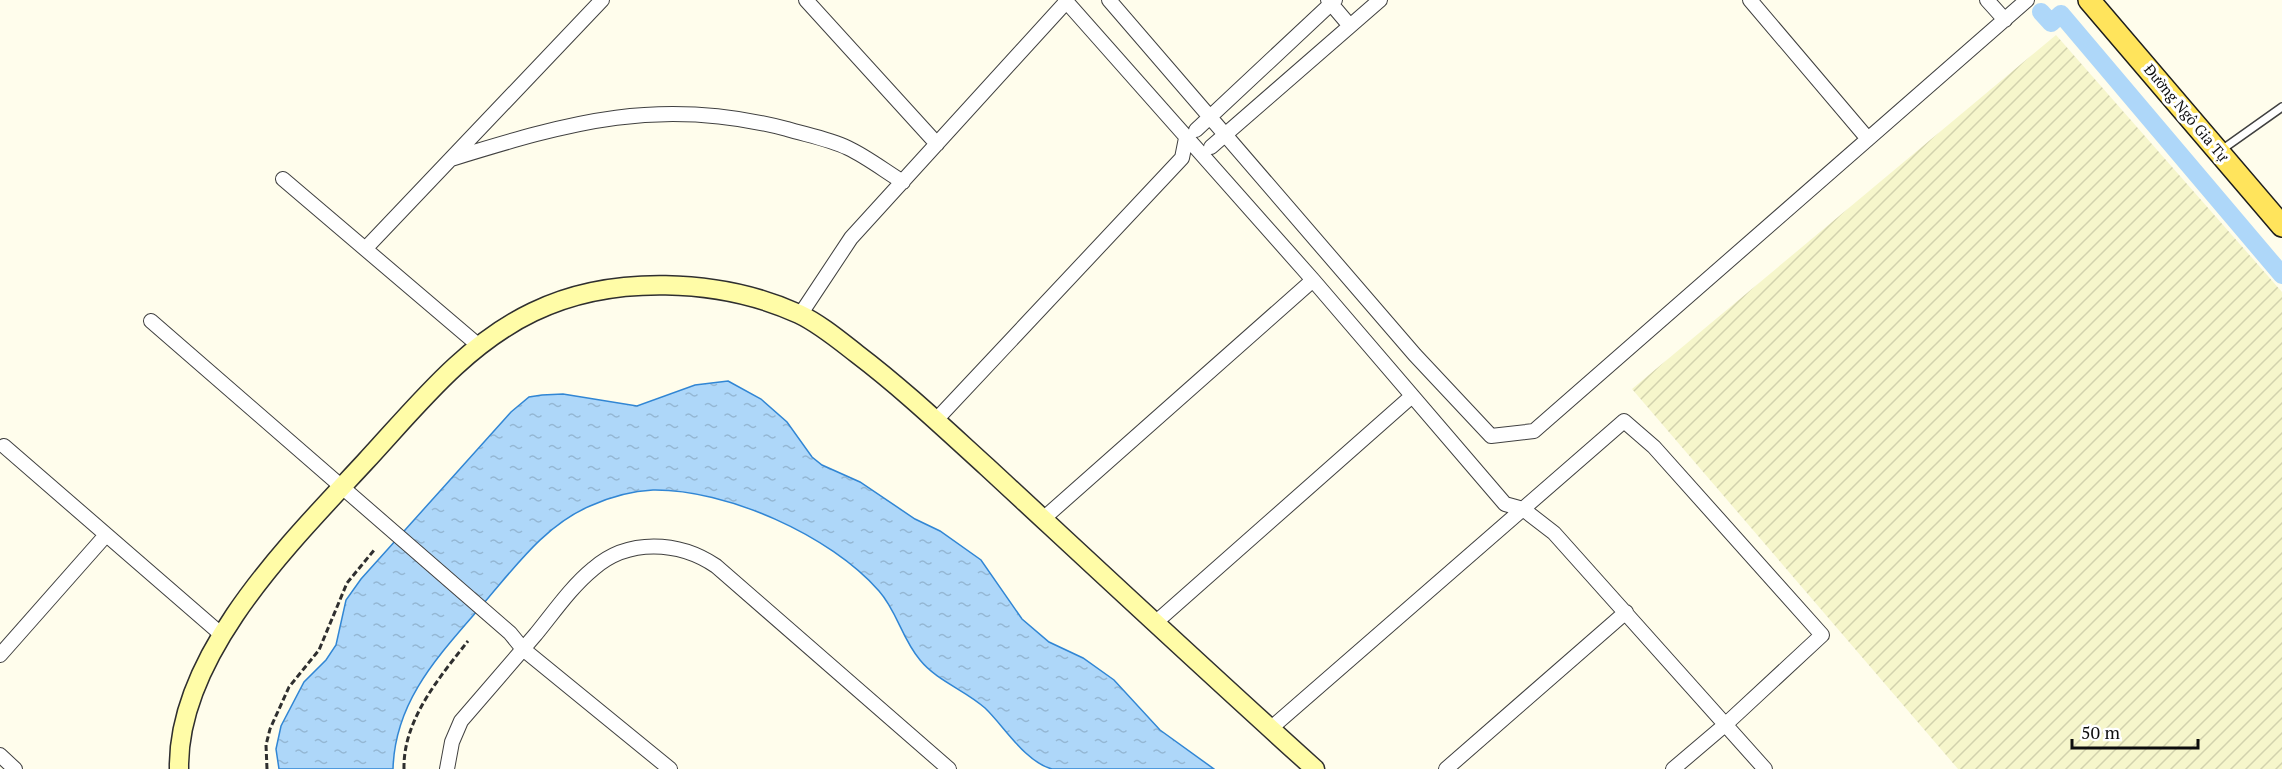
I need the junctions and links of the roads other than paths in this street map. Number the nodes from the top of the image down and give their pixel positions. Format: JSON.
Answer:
{"nodes":[{"id":1,"x":602,"y":0,"type":"edge"},
{"id":2,"x":806,"y":0,"type":"edge"},
{"id":3,"x":1109,"y":0,"type":"edge"},
{"id":4,"x":1380,"y":0,"type":"edge"},
{"id":5,"x":1750,"y":0,"type":"edge"},
{"id":6,"x":1987,"y":0,"type":"edge"},
{"id":7,"x":2027,"y":0,"type":"edge"},
{"id":8,"x":2090,"y":0,"type":"edge"},
{"id":9,"x":1065,"y":1,"type":"edge"},
{"id":10,"x":1332,"y":1,"type":"edge"},
{"id":11,"x":2005,"y":20,"type":"junction"},
{"id":12,"x":1350,"y":26,"type":"junction"},
{"id":13,"x":2282,"y":107,"type":"edge"},
{"id":14,"x":1210,"y":115,"type":"junction"},
{"id":15,"x":1191,"y":134,"type":"junction"},
{"id":16,"x":1226,"y":134,"type":"junction"},
{"id":17,"x":1868,"y":139,"type":"junction"},
{"id":18,"x":937,"y":144,"type":"junction"},
{"id":19,"x":1206,"y":150,"type":"junction"},
{"id":20,"x":2219,"y":152,"type":"junction"},
{"id":21,"x":1182,"y":158,"type":"junction"},
{"id":22,"x":450,"y":159,"type":"junction"},
{"id":23,"x":283,"y":179,"type":"dead end"},
{"id":24,"x":903,"y":182,"type":"junction"},
{"id":25,"x":2282,"y":226,"type":"edge"},
{"id":26,"x":366,"y":248,"type":"junction"},
{"id":27,"x":1313,"y":280,"type":"junction"},
{"id":28,"x":800,"y":315,"type":"junction"},
{"id":29,"x":152,"y":321,"type":"dead end"},
{"id":30,"x":478,"y":345,"type":"junction"},
{"id":31,"x":1412,"y":396,"type":"junction"},
{"id":32,"x":936,"y":420,"type":"junction"},
{"id":33,"x":4,"y":446,"type":"dead end"},
{"id":34,"x":343,"y":486,"type":"junction"},
{"id":35,"x":1523,"y":509,"type":"junction"},
{"id":36,"x":1043,"y":519,"type":"junction"},
{"id":37,"x":106,"y":536,"type":"junction"},
{"id":38,"x":1626,"y":612,"type":"junction"},
{"id":39,"x":1155,"y":623,"type":"junction"},
{"id":40,"x":222,"y":635,"type":"junction"},
{"id":41,"x":523,"y":649,"type":"junction"},
{"id":42,"x":0,"y":655,"type":"edge"},
{"id":43,"x":1726,"y":724,"type":"junction"},
{"id":44,"x":1270,"y":729,"type":"junction"},
{"id":45,"x":0,"y":755,"type":"edge"},
{"id":46,"x":15,"y":769,"type":"edge"},
{"id":47,"x":179,"y":769,"type":"edge"},
{"id":48,"x":447,"y":769,"type":"edge"},
{"id":49,"x":670,"y":769,"type":"edge"},
{"id":50,"x":949,"y":769,"type":"edge"},
{"id":51,"x":1315,"y":769,"type":"edge"},
{"id":52,"x":1446,"y":769,"type":"edge"},
{"id":53,"x":1673,"y":769,"type":"edge"},
{"id":54,"x":1765,"y":769,"type":"edge"}],
"edges":[{"from":1,"to":22,"type":"street"},
{"from":2,"to":18,"type":"street"},
{"from":3,"to":14,"type":"street"},
{"from":4,"to":12,"type":"street"},
{"from":5,"to":17,"type":"street"},
{"from":6,"to":11,"type":"street"},
{"from":7,"to":11,"type":"street"},
{"from":8,"to":20,"type":"main road","name":"Đường Ngô Gia Tự"},
{"from":9,"to":15,"type":"street"},
{"from":9,"to":18,"type":"street"},
{"from":10,"to":12,"type":"street"},
{"from":10,"to":14,"type":"street"},
{"from":11,"to":17,"type":"street"},
{"from":12,"to":16,"type":"street"},
{"from":13,"to":20,"type":"lane"},
{"from":14,"to":15,"type":"street"},
{"from":14,"to":16,"type":"street"},
{"from":15,"to":19,"type":"street"},
{"from":15,"to":21,"type":"street"},
{"from":16,"to":17,"type":"street"},
{"from":16,"to":19,"type":"street"},
{"from":18,"to":24,"type":"street"},
{"from":19,"to":21,"type":"street"},
{"from":19,"to":27,"type":"street"},
{"from":20,"to":25,"type":"main road","name":"Đường Ngô Gia Tự"},
{"from":21,"to":32,"type":"street"},
{"from":22,"to":24,"type":"street"},
{"from":22,"to":26,"type":"street"},
{"from":23,"to":26,"type":"street"},
{"from":24,"to":28,"type":"street"},
{"from":26,"to":30,"type":"street"},
{"from":27,"to":31,"type":"street"},
{"from":27,"to":36,"type":"street"},
{"from":28,"to":30,"type":"street"},
{"from":28,"to":32,"type":"street"},
{"from":29,"to":34,"type":"street"},
{"from":30,"to":34,"type":"street"},
{"from":31,"to":35,"type":"street"},
{"from":31,"to":39,"type":"street"},
{"from":32,"to":36,"type":"street"},
{"from":33,"to":37,"type":"street"},
{"from":34,"to":40,"type":"street"},
{"from":34,"to":41,"type":"street"},
{"from":35,"to":38,"type":"street"},
{"from":35,"to":43,"type":"street"},
{"from":35,"to":44,"type":"street"},
{"from":36,"to":39,"type":"street"},
{"from":37,"to":40,"type":"street"},
{"from":37,"to":42,"type":"street"},
{"from":38,"to":43,"type":"street"},
{"from":38,"to":52,"type":"street"},
{"from":39,"to":44,"type":"street"},
{"from":40,"to":47,"type":"street"},
{"from":41,"to":48,"type":"street"},
{"from":41,"to":49,"type":"street"},
{"from":41,"to":50,"type":"street"},
{"from":43,"to":53,"type":"street"},
{"from":43,"to":54,"type":"street"},
{"from":44,"to":51,"type":"street"},
{"from":45,"to":46,"type":"street"}]}
